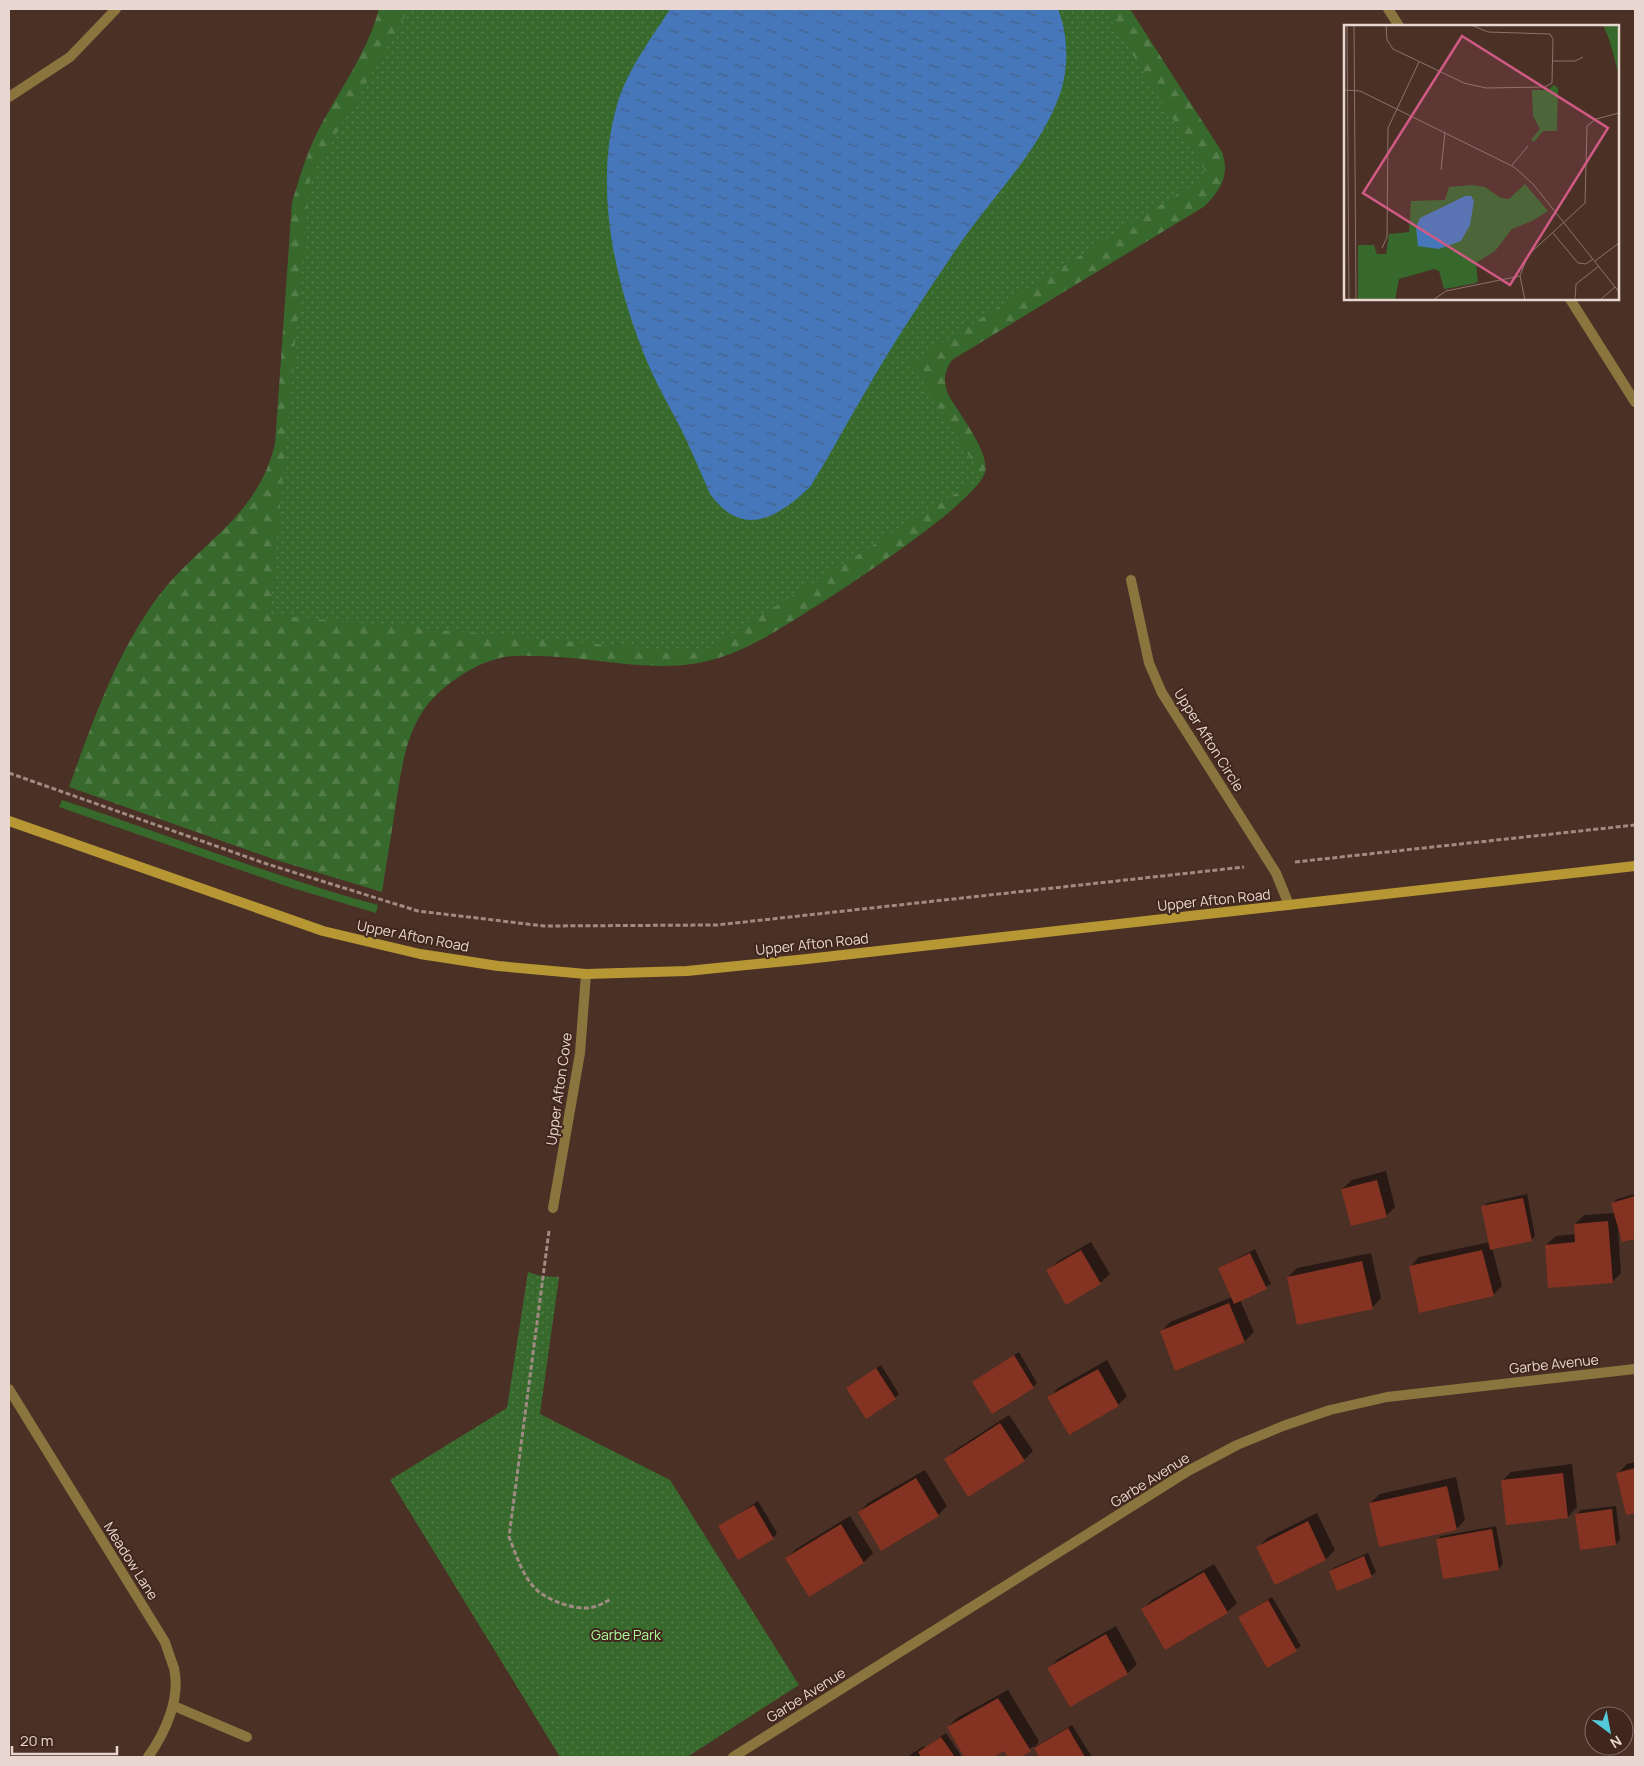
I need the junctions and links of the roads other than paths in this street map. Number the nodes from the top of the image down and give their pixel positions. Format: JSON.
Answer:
{"nodes":[{"id":1,"x":116,"y":9,"type":"edge"},
{"id":2,"x":1388,"y":9,"type":"edge"},
{"id":3,"x":1398,"y":25,"type":"edge"},
{"id":4,"x":9,"y":97,"type":"edge"},
{"id":5,"x":1571,"y":300,"type":"edge"},
{"id":6,"x":1635,"y":402,"type":"edge"},
{"id":7,"x":1131,"y":580,"type":"dead end"},
{"id":8,"x":9,"y":821,"type":"edge"},
{"id":9,"x":1635,"y":866,"type":"edge"},
{"id":10,"x":1289,"y":905,"type":"junction"},
{"id":11,"x":586,"y":974,"type":"junction"},
{"id":12,"x":553,"y":1208,"type":"road end"},
{"id":13,"x":1635,"y":1369,"type":"edge"},
{"id":14,"x":9,"y":1389,"type":"edge"},
{"id":15,"x":174,"y":1706,"type":"junction"},
{"id":16,"x":247,"y":1738,"type":"dead end"},
{"id":17,"x":148,"y":1757,"type":"edge"},
{"id":18,"x":733,"y":1757,"type":"edge"}],
"edges":[{"from":1,"to":4,"type":"street"},
{"from":2,"to":3,"type":"street"},
{"from":5,"to":6,"type":"street"},
{"from":7,"to":10,"type":"street","name":"Upper Afton Circle"},
{"from":8,"to":11,"type":"street","name":"Upper Afton Road"},
{"from":9,"to":10,"type":"street","name":"Upper Afton Road"},
{"from":10,"to":11,"type":"street","name":"Upper Afton Road"},
{"from":11,"to":12,"type":"street","name":"Upper Afton Cove"},
{"from":13,"to":18,"type":"street","name":"Garbe Avenue"},
{"from":14,"to":15,"type":"street","name":"Meadow Lane"},
{"from":15,"to":16,"type":"street"},
{"from":15,"to":17,"type":"street","name":"Meadow Lane"}]}
